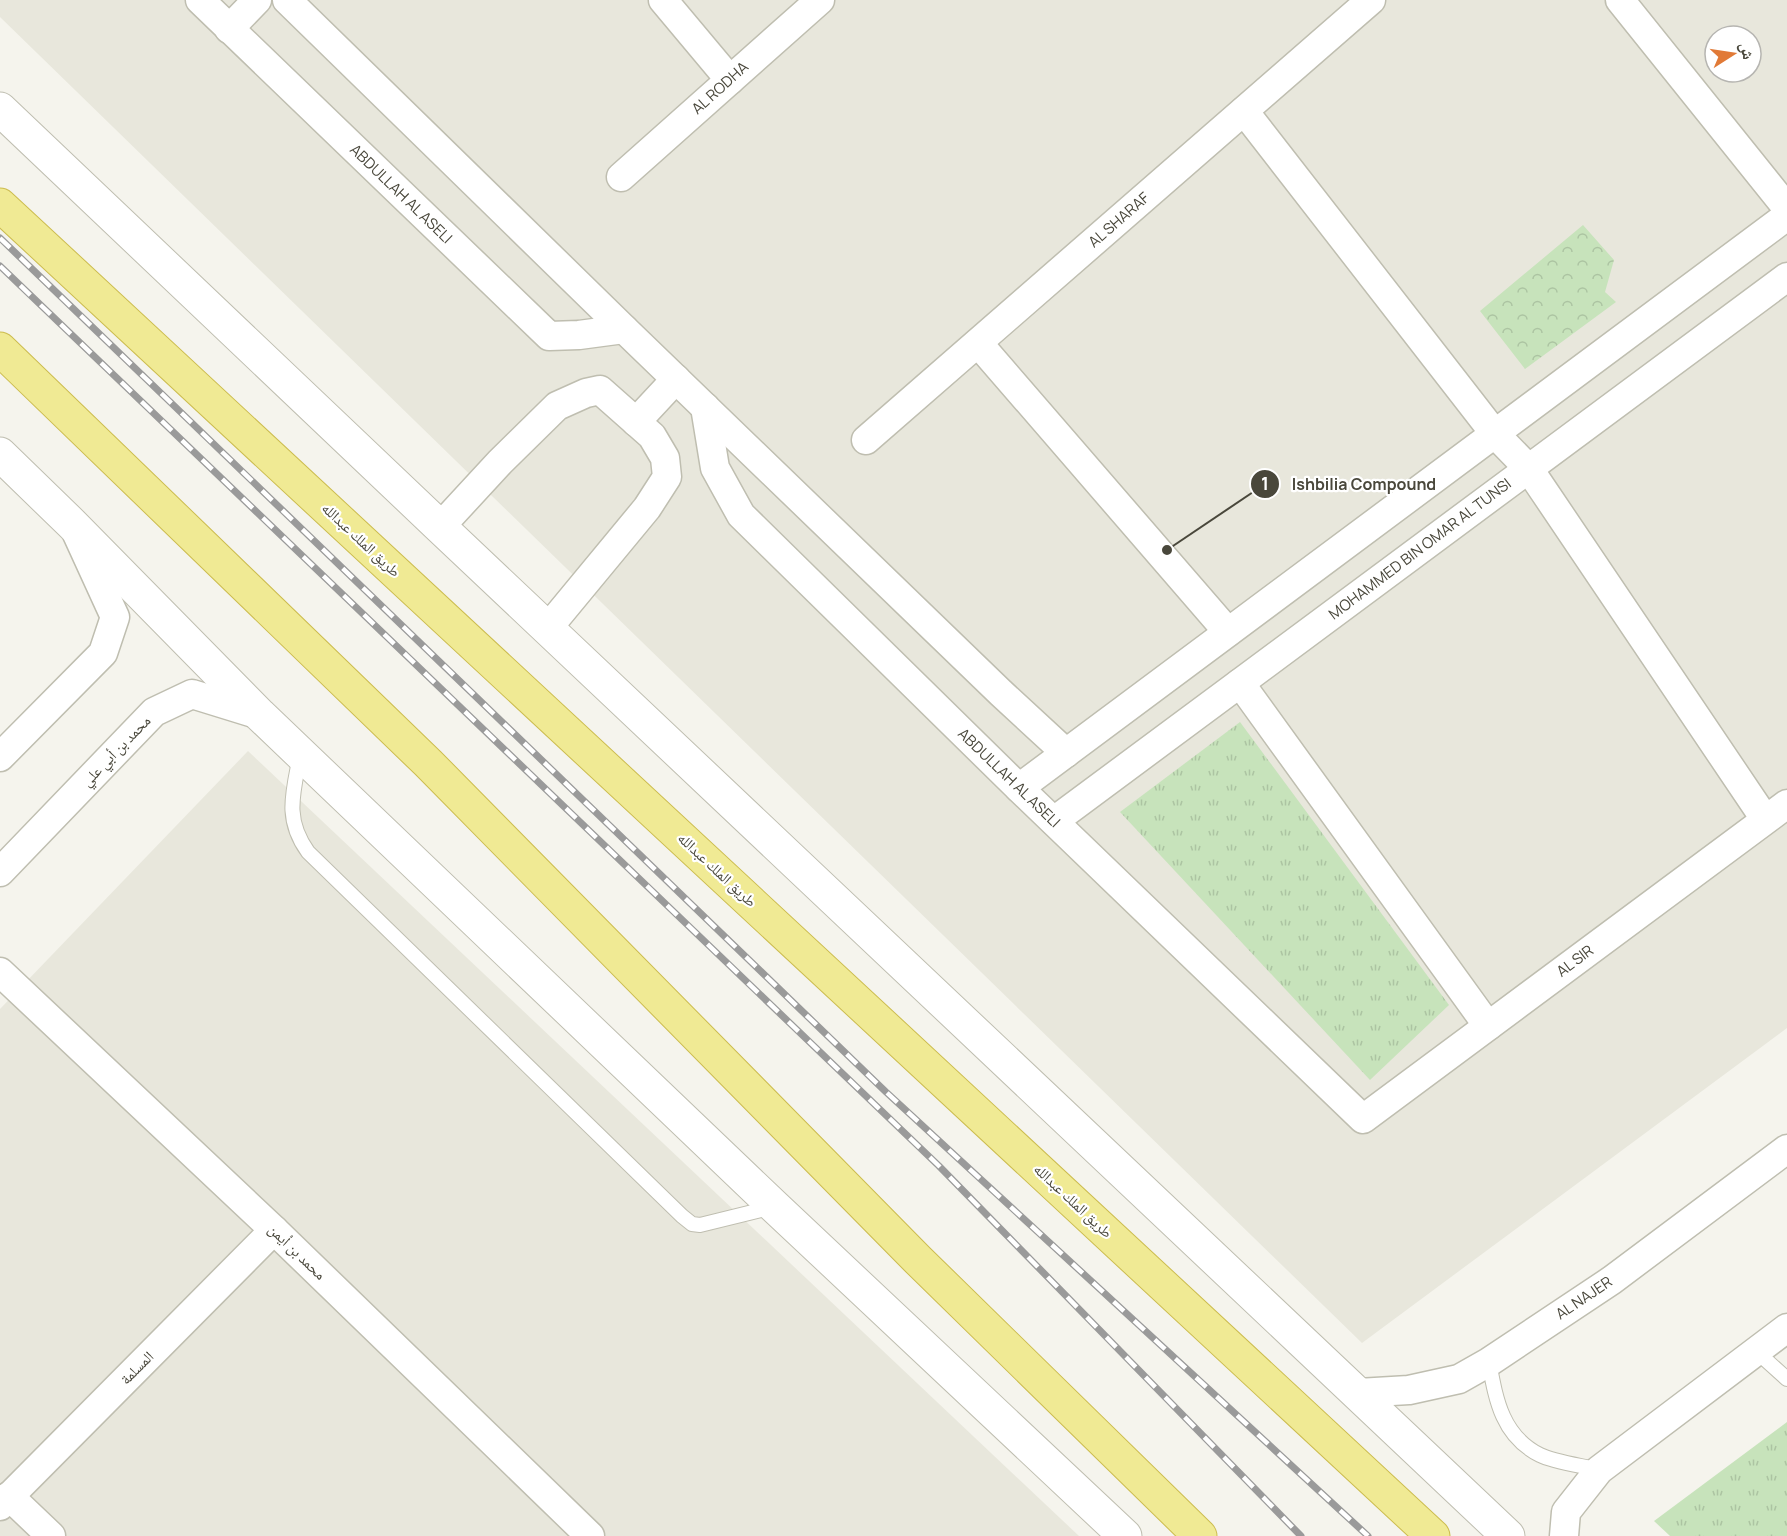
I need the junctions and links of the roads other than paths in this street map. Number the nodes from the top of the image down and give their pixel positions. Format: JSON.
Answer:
{"nodes":[{"id":1,"x":200,"y":0,"type":"edge"},
{"id":2,"x":257,"y":0,"type":"edge"},
{"id":3,"x":287,"y":0,"type":"edge"},
{"id":4,"x":663,"y":0,"type":"edge"},
{"id":5,"x":820,"y":0,"type":"edge"},
{"id":6,"x":1371,"y":0,"type":"edge"},
{"id":7,"x":1620,"y":0,"type":"edge"},
{"id":8,"x":230,"y":29,"type":"junction"},
{"id":9,"x":730,"y":80,"type":"junction"},
{"id":10,"x":0,"y":109,"type":"edge"},
{"id":11,"x":1244,"y":111,"type":"junction"},
{"id":12,"x":621,"y":177,"type":"dead end"},
{"id":13,"x":0,"y":205,"type":"edge"},
{"id":14,"x":1787,"y":207,"type":"edge"},
{"id":15,"x":1787,"y":216,"type":"edge"},
{"id":16,"x":1787,"y":277,"type":"edge"},
{"id":17,"x":624,"y":329,"type":"junction"},
{"id":18,"x":978,"y":343,"type":"junction"},
{"id":19,"x":0,"y":349,"type":"edge"},
{"id":20,"x":676,"y":379,"type":"junction"},
{"id":21,"x":705,"y":407,"type":"junction"},
{"id":22,"x":636,"y":422,"type":"junction"},
{"id":23,"x":1495,"y":434,"type":"junction"},
{"id":24,"x":866,"y":440,"type":"dead end"},
{"id":25,"x":0,"y":454,"type":"edge"},
{"id":26,"x":1529,"y":469,"type":"junction"},
{"id":27,"x":72,"y":524,"type":"junction"},
{"id":28,"x":440,"y":527,"type":"junction"},
{"id":29,"x":547,"y":629,"type":"junction"},
{"id":30,"x":1228,"y":632,"type":"junction"},
{"id":31,"x":1240,"y":683,"type":"junction"},
{"id":32,"x":260,"y":716,"type":"junction"},
{"id":33,"x":1066,"y":753,"type":"junction"},
{"id":34,"x":300,"y":754,"type":"junction"},
{"id":35,"x":0,"y":757,"type":"edge"},
{"id":36,"x":1019,"y":788,"type":"junction"},
{"id":37,"x":1776,"y":812,"type":"edge"},
{"id":38,"x":1053,"y":821,"type":"junction"},
{"id":39,"x":0,"y":872,"type":"edge"},
{"id":40,"x":0,"y":972,"type":"edge"},
{"id":41,"x":1488,"y":1026,"type":"junction"},
{"id":42,"x":1363,"y":1119,"type":"joint"},
{"id":43,"x":1787,"y":1149,"type":"edge"},
{"id":44,"x":775,"y":1207,"type":"junction"},
{"id":45,"x":274,"y":1230,"type":"junction"},
{"id":46,"x":1787,"y":1328,"type":"edge"},
{"id":47,"x":1756,"y":1351,"type":"junction"},
{"id":48,"x":1489,"y":1362,"type":"junction"},
{"id":49,"x":1787,"y":1379,"type":"edge"},
{"id":50,"x":1358,"y":1393,"type":"junction"},
{"id":51,"x":1599,"y":1470,"type":"junction"},
{"id":52,"x":5,"y":1501,"type":"edge"},
{"id":53,"x":51,"y":1536,"type":"edge"},
{"id":54,"x":590,"y":1536,"type":"edge"},
{"id":55,"x":1125,"y":1536,"type":"edge"},
{"id":56,"x":1200,"y":1536,"type":"edge"},
{"id":57,"x":1433,"y":1536,"type":"edge"},
{"id":58,"x":1508,"y":1536,"type":"edge"},
{"id":59,"x":1564,"y":1536,"type":"edge"}],
"edges":[{"from":1,"to":8,"type":"street","name":"ABDULLAH AL ASELI"},
{"from":2,"to":8,"type":"street"},
{"from":3,"to":17,"type":"street"},
{"from":4,"to":9,"type":"street"},
{"from":5,"to":9,"type":"street","name":"AL RODHA"},
{"from":6,"to":11,"type":"street","name":"AL SHARAF"},
{"from":7,"to":14,"type":"street"},
{"from":8,"to":17,"type":"street","name":"ABDULLAH AL ASELI"},
{"from":9,"to":12,"type":"street","name":"AL RODHA"},
{"from":10,"to":28,"type":"street"},
{"from":11,"to":18,"type":"street","name":"AL SHARAF"},
{"from":11,"to":23,"type":"street"},
{"from":13,"to":57,"type":"highway","name":"طريق الملك عبدالله"},
{"from":15,"to":23,"type":"street"},
{"from":16,"to":26,"type":"street","name":"MOHAMMED BIN OMAR AL TUNSI"},
{"from":17,"to":20,"type":"street"},
{"from":18,"to":24,"type":"street","name":"AL SHARAF"},
{"from":18,"to":30,"type":"street"},
{"from":19,"to":56,"type":"highway"},
{"from":20,"to":21,"type":"street"},
{"from":20,"to":22,"type":"street"},
{"from":21,"to":33,"type":"street"},
{"from":21,"to":36,"type":"street","name":"ABDULLAH AL ASELI"},
{"from":22,"to":28,"type":"street"},
{"from":22,"to":29,"type":"street"},
{"from":23,"to":26,"type":"street"},
{"from":23,"to":30,"type":"street"},
{"from":25,"to":27,"type":"street"},
{"from":26,"to":31,"type":"street","name":"MOHAMMED BIN OMAR AL TUNSI"},
{"from":26,"to":37,"type":"street"},
{"from":27,"to":32,"type":"street"},
{"from":27,"to":35,"type":"street"},
{"from":28,"to":29,"type":"street"},
{"from":29,"to":50,"type":"street"},
{"from":30,"to":33,"type":"street"},
{"from":31,"to":38,"type":"street","name":"MOHAMMED BIN OMAR AL TUNSI"},
{"from":31,"to":41,"type":"street"},
{"from":32,"to":34,"type":"street"},
{"from":32,"to":39,"type":"street","name":"محمد بن أبي علي"},
{"from":33,"to":36,"type":"street"},
{"from":34,"to":44,"type":"street"},
{"from":34,"to":44,"type":"lane"},
{"from":36,"to":38,"type":"street","name":"ABDULLAH AL ASELI"},
{"from":37,"to":41,"type":"street","name":"AL SIR"},
{"from":38,"to":42,"type":"street","name":"ABDULLAH AL ASELI"},
{"from":40,"to":45,"type":"street","name":"محمد بن أيمن"},
{"from":41,"to":42,"type":"street","name":"AL SIR"},
{"from":43,"to":48,"type":"street","name":"AL NAJER"},
{"from":44,"to":55,"type":"street"},
{"from":45,"to":52,"type":"street","name":"المسلمة"},
{"from":45,"to":54,"type":"street","name":"محمد بن أيمن"},
{"from":46,"to":47,"type":"street"},
{"from":47,"to":49,"type":"lane"},
{"from":47,"to":51,"type":"street"},
{"from":48,"to":50,"type":"street","name":"AL NAJER"},
{"from":48,"to":51,"type":"lane"},
{"from":50,"to":58,"type":"street"},
{"from":51,"to":59,"type":"street"},
{"from":52,"to":53,"type":"street"}]}
